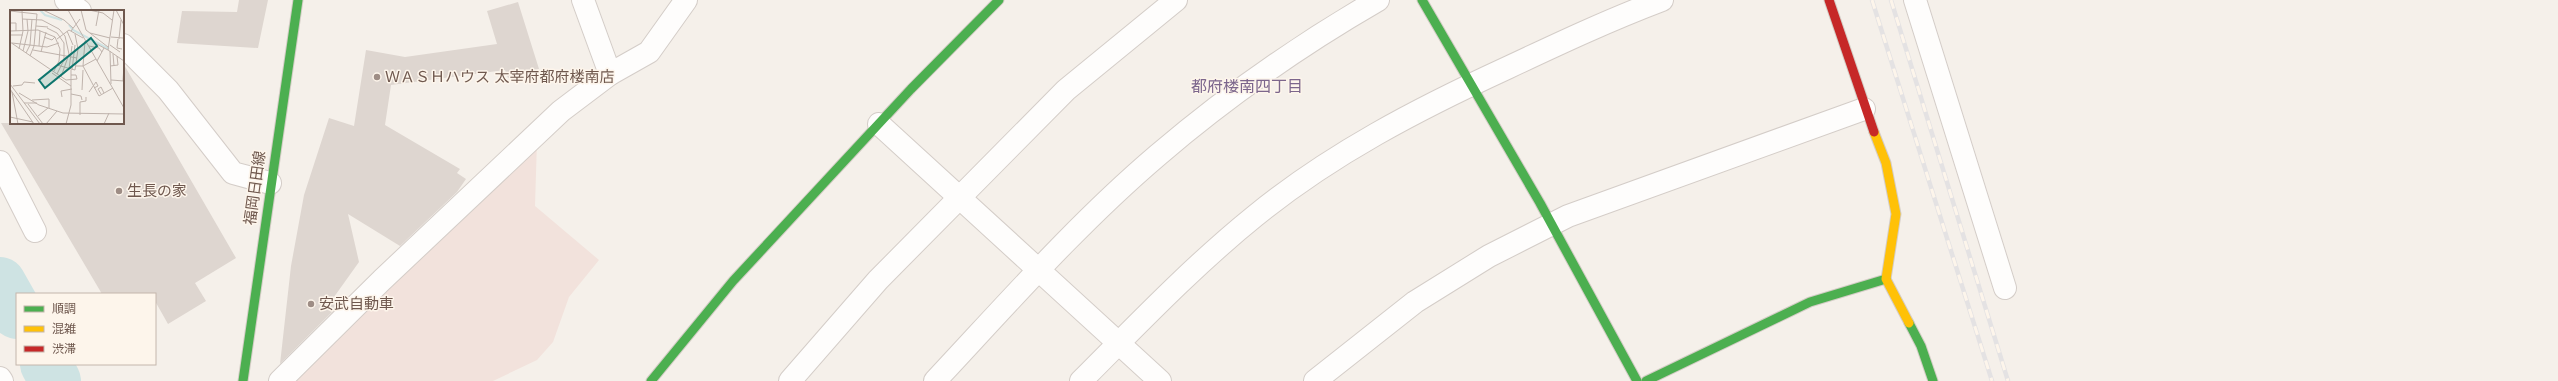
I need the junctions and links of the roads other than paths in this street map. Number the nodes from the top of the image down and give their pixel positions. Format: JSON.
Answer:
{"nodes":[{"id":1,"x":66,"y":0,"type":"edge"},
{"id":2,"x":298,"y":0,"type":"edge"},
{"id":3,"x":583,"y":0,"type":"edge"},
{"id":4,"x":686,"y":0,"type":"edge"},
{"id":5,"x":999,"y":0,"type":"edge"},
{"id":6,"x":1176,"y":0,"type":"edge"},
{"id":7,"x":1378,"y":0,"type":"edge"},
{"id":8,"x":1422,"y":0,"type":"edge"},
{"id":9,"x":1662,"y":0,"type":"edge"},
{"id":10,"x":1829,"y":0,"type":"edge"},
{"id":11,"x":1915,"y":0,"type":"edge"},
{"id":12,"x":79,"y":10,"type":"edge"},
{"id":13,"x":124,"y":47,"type":"edge"},
{"id":14,"x":610,"y":74,"type":"junction"},
{"id":15,"x":1471,"y":84,"type":"junction"},
{"id":16,"x":1864,"y":109,"type":"junction"},
{"id":17,"x":879,"y":124,"type":"junction"},
{"id":18,"x":0,"y":162,"type":"edge"},
{"id":19,"x":270,"y":182,"type":"junction"},
{"id":20,"x":960,"y":198,"type":"junction"},
{"id":21,"x":1551,"y":224,"type":"junction"},
{"id":22,"x":36,"y":230,"type":"dead end"},
{"id":23,"x":1040,"y":270,"type":"junction"},
{"id":24,"x":1886,"y":279,"type":"junction"},
{"id":25,"x":2005,"y":288,"type":"dead end"},
{"id":26,"x":1119,"y":343,"type":"junction"},
{"id":27,"x":0,"y":378,"type":"edge"},
{"id":28,"x":2,"y":381,"type":"edge"},
{"id":29,"x":243,"y":381,"type":"edge"},
{"id":30,"x":280,"y":381,"type":"edge"},
{"id":31,"x":651,"y":381,"type":"edge"},
{"id":32,"x":790,"y":381,"type":"edge"},
{"id":33,"x":935,"y":381,"type":"edge"},
{"id":34,"x":1081,"y":381,"type":"edge"},
{"id":35,"x":1160,"y":381,"type":"edge"},
{"id":36,"x":1315,"y":381,"type":"edge"},
{"id":37,"x":1637,"y":381,"type":"edge"},
{"id":38,"x":1646,"y":381,"type":"edge"},
{"id":39,"x":1933,"y":381,"type":"edge"}],
"edges":[{"from":1,"to":12,"type":"street"},
{"from":2,"to":19,"type":"street","name":"福岡日田線"},
{"from":3,"to":14,"type":"street"},
{"from":4,"to":14,"type":"street"},
{"from":5,"to":17,"type":"street"},
{"from":6,"to":20,"type":"street"},
{"from":7,"to":23,"type":"street"},
{"from":8,"to":15,"type":"street"},
{"from":9,"to":15,"type":"street"},
{"from":10,"to":16,"type":"street"},
{"from":11,"to":25,"type":"street"},
{"from":13,"to":19,"type":"street"},
{"from":14,"to":30,"type":"street"},
{"from":15,"to":21,"type":"street"},
{"from":15,"to":26,"type":"street"},
{"from":16,"to":21,"type":"street"},
{"from":16,"to":24,"type":"street"},
{"from":17,"to":20,"type":"street"},
{"from":17,"to":31,"type":"street"},
{"from":18,"to":22,"type":"street"},
{"from":19,"to":29,"type":"street","name":"福岡日田線"},
{"from":20,"to":23,"type":"street"},
{"from":20,"to":32,"type":"street"},
{"from":21,"to":36,"type":"street"},
{"from":21,"to":37,"type":"street"},
{"from":23,"to":26,"type":"street"},
{"from":23,"to":33,"type":"street"},
{"from":24,"to":38,"type":"street"},
{"from":24,"to":39,"type":"street"},
{"from":26,"to":34,"type":"street"},
{"from":26,"to":35,"type":"street"},
{"from":27,"to":28,"type":"street"}]}
